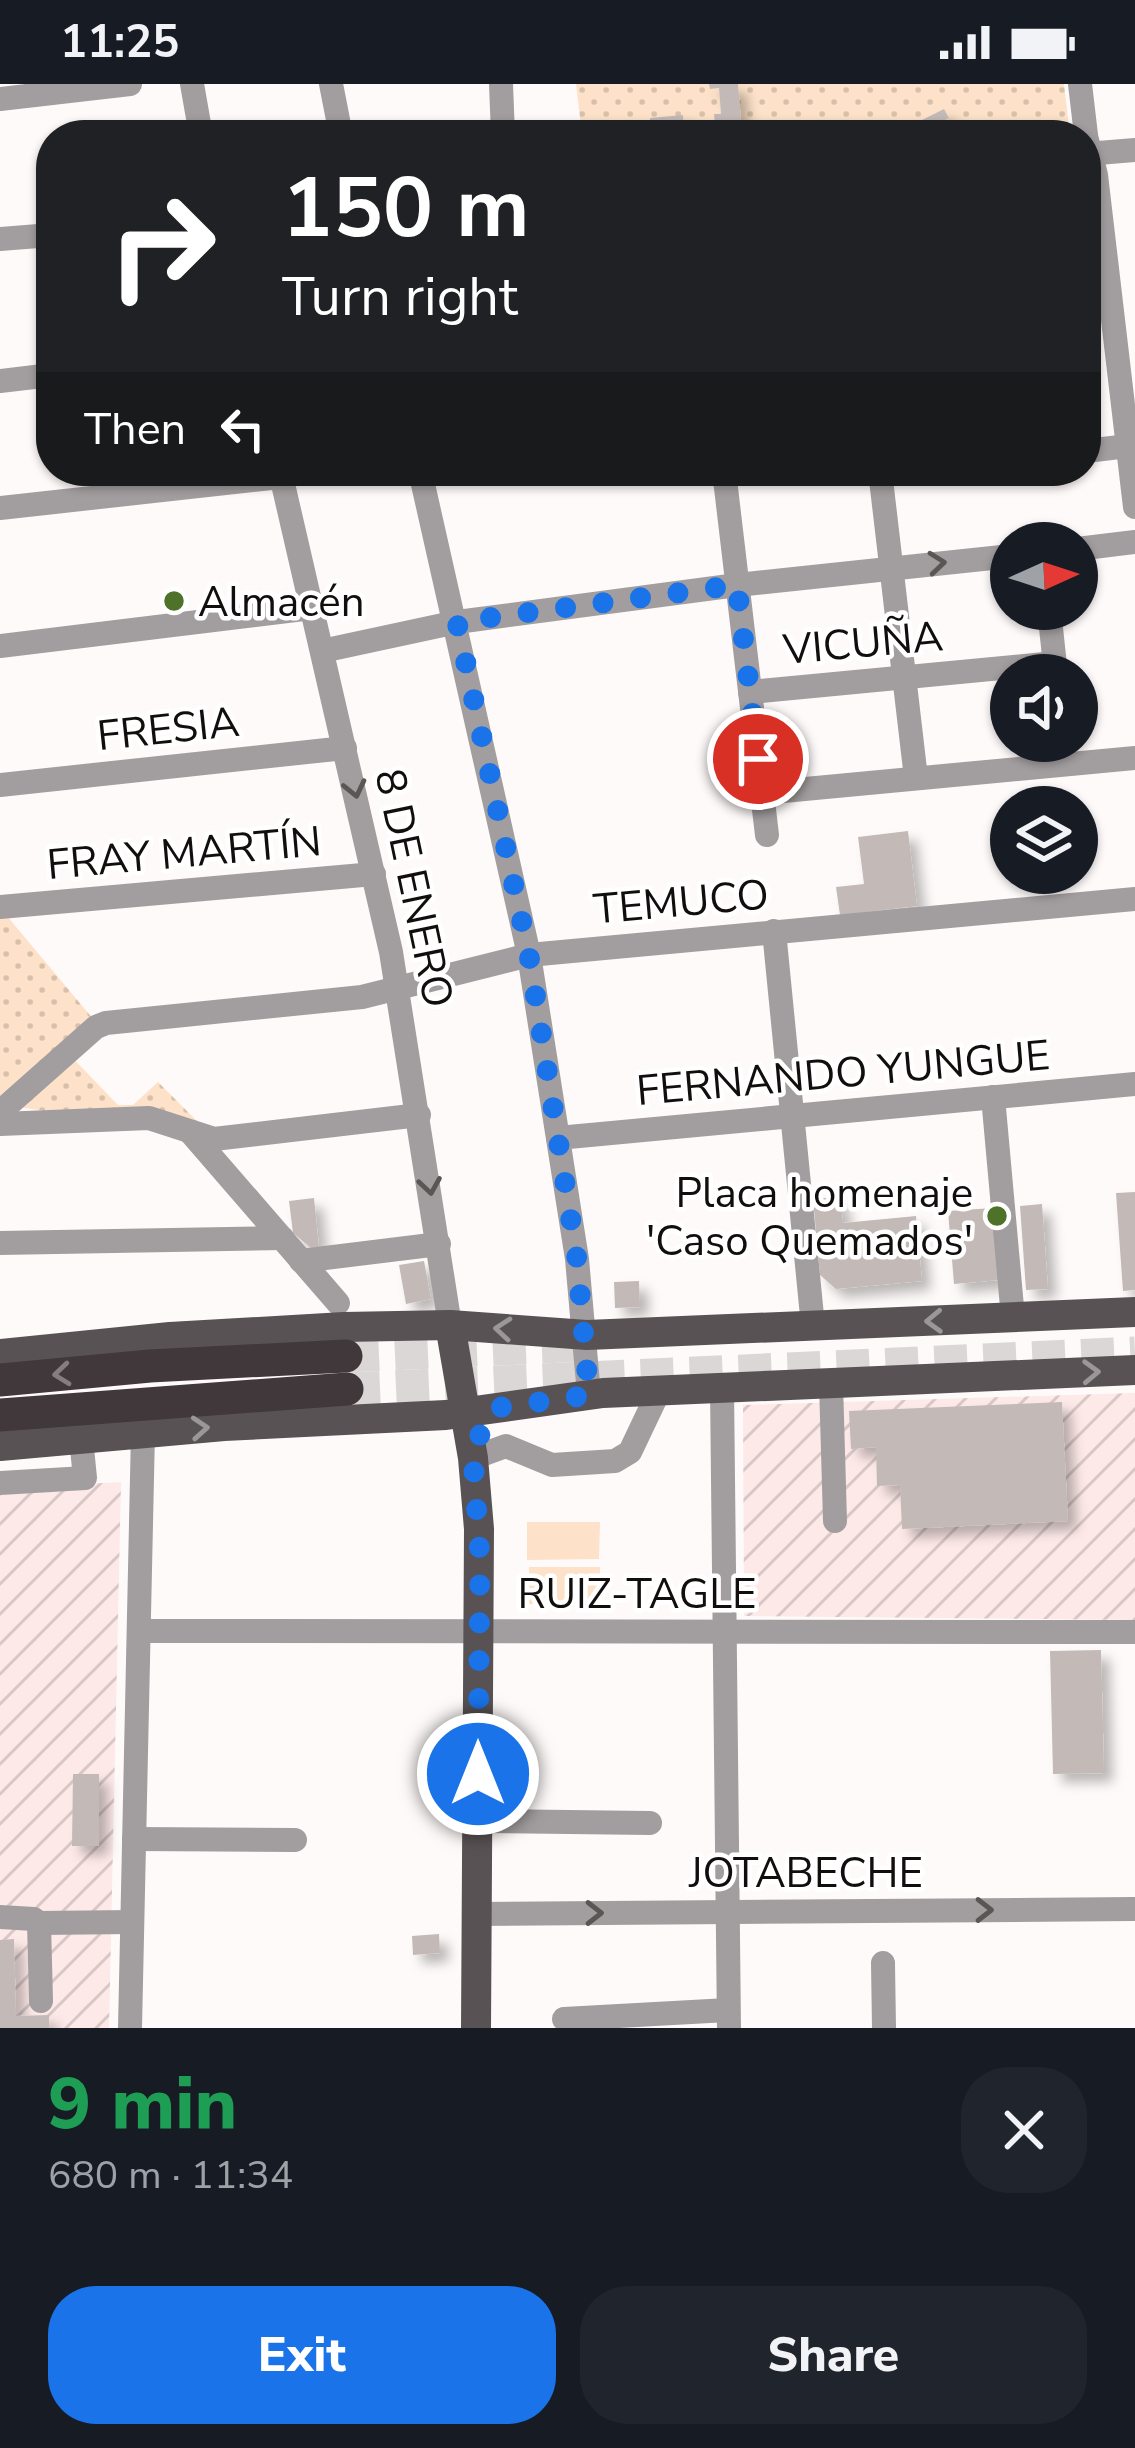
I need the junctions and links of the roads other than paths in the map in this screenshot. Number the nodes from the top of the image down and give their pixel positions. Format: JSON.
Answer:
{"nodes":[{"id":1,"x":130,"y":84,"type":"edge"},
{"id":2,"x":192,"y":84,"type":"edge"},
{"id":3,"x":331,"y":84,"type":"edge"},
{"id":4,"x":501,"y":84,"type":"edge"},
{"id":5,"x":1080,"y":84,"type":"edge"},
{"id":6,"x":0,"y":99,"type":"edge"},
{"id":7,"x":198,"y":120,"type":"edge"},
{"id":8,"x":338,"y":120,"type":"edge"},
{"id":9,"x":502,"y":120,"type":"edge"},
{"id":10,"x":1084,"y":120,"type":"edge"},
{"id":11,"x":1101,"y":146,"type":"edge"},
{"id":12,"x":1135,"y":150,"type":"edge"},
{"id":13,"x":1101,"y":210,"type":"edge"},
{"id":14,"x":36,"y":236,"type":"edge"},
{"id":15,"x":0,"y":239,"type":"edge"},
{"id":16,"x":1124,"y":318,"type":"edge"},
{"id":17,"x":36,"y":377,"type":"edge"},
{"id":18,"x":0,"y":381,"type":"edge"},
{"id":19,"x":1130,"y":415,"type":"edge"},
{"id":20,"x":1128,"y":446,"type":"junction"},
{"id":21,"x":1101,"y":449,"type":"edge"},
{"id":22,"x":182,"y":486,"type":"edge"},
{"id":23,"x":284,"y":486,"type":"edge"},
{"id":24,"x":424,"y":486,"type":"edge"},
{"id":25,"x":726,"y":486,"type":"edge"},
{"id":26,"x":888,"y":486,"type":"edge"},
{"id":27,"x":1135,"y":507,"type":"edge"},
{"id":28,"x":0,"y":508,"type":"edge"},
{"id":29,"x":1135,"y":542,"type":"edge"},
{"id":30,"x":1098,"y":546,"type":"edge"},
{"id":31,"x":990,"y":558,"type":"edge"},
{"id":32,"x":891,"y":568,"type":"junction"},
{"id":33,"x":737,"y":585,"type":"junction"},
{"id":34,"x":312,"y":608,"type":"junction"},
{"id":35,"x":457,"y":622,"type":"junction"},
{"id":36,"x":0,"y":646,"type":"edge"},
{"id":37,"x":322,"y":651,"type":"junction"},
{"id":38,"x":990,"y":672,"type":"edge"},
{"id":39,"x":904,"y":677,"type":"junction"},
{"id":40,"x":750,"y":692,"type":"junction"},
{"id":41,"x":345,"y":748,"type":"junction"},
{"id":42,"x":1098,"y":755,"type":"edge"},
{"id":43,"x":1135,"y":758,"type":"edge"},
{"id":44,"x":1008,"y":762,"type":"edge"},
{"id":45,"x":916,"y":778,"type":"junction"},
{"id":46,"x":0,"y":785,"type":"edge"},
{"id":47,"x":762,"y":793,"type":"junction"},
{"id":48,"x":767,"y":835,"type":"dead end"},
{"id":49,"x":374,"y":874,"type":"junction"},
{"id":50,"x":1135,"y":899,"type":"edge"},
{"id":51,"x":0,"y":907,"type":"edge"},
{"id":52,"x":774,"y":931,"type":"junction"},
{"id":53,"x":529,"y":955,"type":"junction"},
{"id":54,"x":398,"y":988,"type":"junction"},
{"id":55,"x":1135,"y":1084,"type":"edge"},
{"id":56,"x":993,"y":1097,"type":"junction"},
{"id":57,"x":0,"y":1112,"type":"edge"},
{"id":58,"x":419,"y":1115,"type":"junction"},
{"id":59,"x":792,"y":1116,"type":"junction"},
{"id":60,"x":0,"y":1124,"type":"edge"},
{"id":61,"x":190,"y":1132,"type":"junction"},
{"id":62,"x":559,"y":1138,"type":"junction"},
{"id":63,"x":282,"y":1238,"type":"junction"},
{"id":64,"x":0,"y":1244,"type":"edge"},
{"id":65,"x":439,"y":1244,"type":"junction"},
{"id":66,"x":302,"y":1261,"type":"junction"},
{"id":67,"x":338,"y":1303,"type":"dead end"},
{"id":68,"x":1135,"y":1312,"type":"edge"},
{"id":69,"x":1013,"y":1318,"type":"junction"},
{"id":70,"x":450,"y":1325,"type":"junction"},
{"id":71,"x":813,"y":1326,"type":"junction"},
{"id":72,"x":586,"y":1335,"type":"junction"},
{"id":73,"x":0,"y":1354,"type":"edge"},
{"id":74,"x":1135,"y":1370,"type":"edge"},
{"id":75,"x":0,"y":1380,"type":"edge"},
{"id":76,"x":831,"y":1383,"type":"junction"},
{"id":77,"x":722,"y":1388,"type":"junction"},
{"id":78,"x":659,"y":1390,"type":"junction"},
{"id":79,"x":589,"y":1395,"type":"junction"},
{"id":80,"x":495,"y":1408,"type":"junction"},
{"id":81,"x":464,"y":1413,"type":"junction"},
{"id":82,"x":0,"y":1415,"type":"edge"},
{"id":83,"x":143,"y":1432,"type":"junction"},
{"id":84,"x":82,"y":1438,"type":"junction"},
{"id":85,"x":0,"y":1447,"type":"edge"},
{"id":86,"x":473,"y":1458,"type":"junction"},
{"id":87,"x":0,"y":1483,"type":"edge"},
{"id":88,"x":835,"y":1521,"type":"dead end"},
{"id":89,"x":140,"y":1631,"type":"junction"},
{"id":90,"x":478,"y":1631,"type":"junction"},
{"id":91,"x":724,"y":1632,"type":"junction"},
{"id":92,"x":1135,"y":1632,"type":"edge"},
{"id":93,"x":478,"y":1821,"type":"junction"},
{"id":94,"x":650,"y":1823,"type":"dead end"},
{"id":95,"x":134,"y":1839,"type":"junction"},
{"id":96,"x":296,"y":1840,"type":"dead end"},
{"id":97,"x":1135,"y":1909,"type":"edge"},
{"id":98,"x":728,"y":1912,"type":"junction"},
{"id":99,"x":478,"y":1914,"type":"junction"},
{"id":100,"x":0,"y":1917,"type":"edge"},
{"id":101,"x":132,"y":1922,"type":"junction"},
{"id":102,"x":39,"y":1923,"type":"junction"},
{"id":103,"x":883,"y":1963,"type":"dead end"},
{"id":104,"x":40,"y":2001,"type":"dead end"},
{"id":105,"x":563,"y":2019,"type":"dead end"},
{"id":106,"x":728,"y":2019,"type":"edge"},
{"id":107,"x":130,"y":2028,"type":"edge"},
{"id":108,"x":476,"y":2028,"type":"edge"},
{"id":109,"x":884,"y":2028,"type":"edge"}],
"edges":[{"from":1,"to":6,"type":"street"},
{"from":2,"to":7,"type":"street"},
{"from":3,"to":8,"type":"street"},
{"from":4,"to":9,"type":"street"},
{"from":5,"to":10,"type":"street"},
{"from":11,"to":12,"type":"street"},
{"from":13,"to":16,"type":"street"},
{"from":14,"to":15,"type":"street"},
{"from":16,"to":19,"type":"street"},
{"from":17,"to":18,"type":"street"},
{"from":19,"to":20,"type":"street"},
{"from":20,"to":21,"type":"street"},
{"from":20,"to":27,"type":"street"},
{"from":22,"to":28,"type":"street"},
{"from":23,"to":34,"type":"street","name":"8 DE ENERO"},
{"from":24,"to":35,"type":"street"},
{"from":25,"to":33,"type":"street"},
{"from":26,"to":32,"type":"street"},
{"from":29,"to":30,"type":"street"},
{"from":32,"to":31,"type":"street","one_way":true},
{"from":32,"to":33,"type":"street"},
{"from":32,"to":39,"type":"street"},
{"from":33,"to":35,"type":"street"},
{"from":33,"to":40,"type":"street"},
{"from":34,"to":36,"type":"street"},
{"from":34,"to":37,"type":"street","name":"8 DE ENERO"},
{"from":35,"to":37,"type":"street"},
{"from":35,"to":53,"type":"street"},
{"from":37,"to":41,"type":"street","name":"8 DE ENERO"},
{"from":38,"to":39,"type":"street","name":"VICUÑA"},
{"from":39,"to":40,"type":"street","name":"VICUÑA"},
{"from":39,"to":45,"type":"street"},
{"from":40,"to":47,"type":"street"},
{"from":41,"to":46,"type":"street","name":"FRESIA"},
{"from":41,"to":49,"type":"street","name":"8 DE ENERO","one_way":true},
{"from":42,"to":43,"type":"street"},
{"from":44,"to":45,"type":"street"},
{"from":45,"to":47,"type":"street"},
{"from":47,"to":48,"type":"street"},
{"from":49,"to":51,"type":"street","name":"FRAY MARTÍN"},
{"from":49,"to":54,"type":"street","name":"8 DE ENERO"},
{"from":50,"to":52,"type":"street","name":"TEMUCO"},
{"from":52,"to":53,"type":"street","name":"TEMUCO"},
{"from":52,"to":59,"type":"street"},
{"from":53,"to":54,"type":"street","name":"TEMUCO"},
{"from":53,"to":62,"type":"street"},
{"from":54,"to":57,"type":"street","name":"TEMUCO"},
{"from":54,"to":58,"type":"street","name":"8 DE ENERO"},
{"from":55,"to":56,"type":"street","name":"FERNANDO YUNGUE"},
{"from":56,"to":59,"type":"street","name":"FERNANDO YUNGUE"},
{"from":56,"to":69,"type":"street"},
{"from":58,"to":61,"type":"street"},
{"from":58,"to":65,"type":"street","name":"8 DE ENERO","one_way":true},
{"from":59,"to":62,"type":"street","name":"FERNANDO YUNGUE"},
{"from":59,"to":71,"type":"street"},
{"from":60,"to":61,"type":"street"},
{"from":61,"to":63,"type":"street"},
{"from":62,"to":72,"type":"street"},
{"from":63,"to":64,"type":"street"},
{"from":63,"to":66,"type":"street"},
{"from":65,"to":66,"type":"street"},
{"from":65,"to":70,"type":"street","name":"8 DE ENERO"},
{"from":66,"to":67,"type":"street"},
{"from":68,"to":69,"type":"main road"},
{"from":69,"to":71,"type":"main road","one_way":true},
{"from":72,"to":70,"type":"main road","one_way":true},
{"from":70,"to":73,"type":"main road"},
{"from":70,"to":81,"type":"main road"},
{"from":71,"to":72,"type":"main road"},
{"from":72,"to":79,"type":"street"},
{"from":76,"to":74,"type":"main road","one_way":true},
{"from":82,"to":75,"type":"highway","one_way":true},
{"from":76,"to":77,"type":"main road"},
{"from":76,"to":88,"type":"street"},
{"from":77,"to":78,"type":"main road"},
{"from":77,"to":91,"type":"street"},
{"from":78,"to":79,"type":"main road"},
{"from":78,"to":86,"type":"street"},
{"from":79,"to":80,"type":"main road"},
{"from":80,"to":81,"type":"main road"},
{"from":80,"to":86,"type":"main road"},
{"from":83,"to":81,"type":"main road","one_way":true},
{"from":81,"to":86,"type":"main road"},
{"from":83,"to":84,"type":"main road"},
{"from":83,"to":89,"type":"street"},
{"from":84,"to":85,"type":"main road"},
{"from":84,"to":87,"type":"street"},
{"from":86,"to":90,"type":"main road"},
{"from":89,"to":90,"type":"street","name":"RUIZ-TAGLE"},
{"from":89,"to":95,"type":"street"},
{"from":90,"to":91,"type":"street","name":"RUIZ-TAGLE"},
{"from":90,"to":93,"type":"main road"},
{"from":91,"to":92,"type":"street","name":"RUIZ-TAGLE"},
{"from":91,"to":98,"type":"street"},
{"from":93,"to":94,"type":"street"},
{"from":93,"to":99,"type":"main road"},
{"from":95,"to":96,"type":"street"},
{"from":95,"to":101,"type":"street"},
{"from":98,"to":97,"type":"street","name":"JOTABECHE","one_way":true},
{"from":99,"to":98,"type":"street","name":"JOTABECHE","one_way":true},
{"from":98,"to":106,"type":"street"},
{"from":99,"to":108,"type":"main road"},
{"from":100,"to":102,"type":"street"},
{"from":101,"to":102,"type":"street"},
{"from":101,"to":107,"type":"street"},
{"from":102,"to":104,"type":"street"},
{"from":103,"to":109,"type":"street"},
{"from":105,"to":106,"type":"street"}]}
